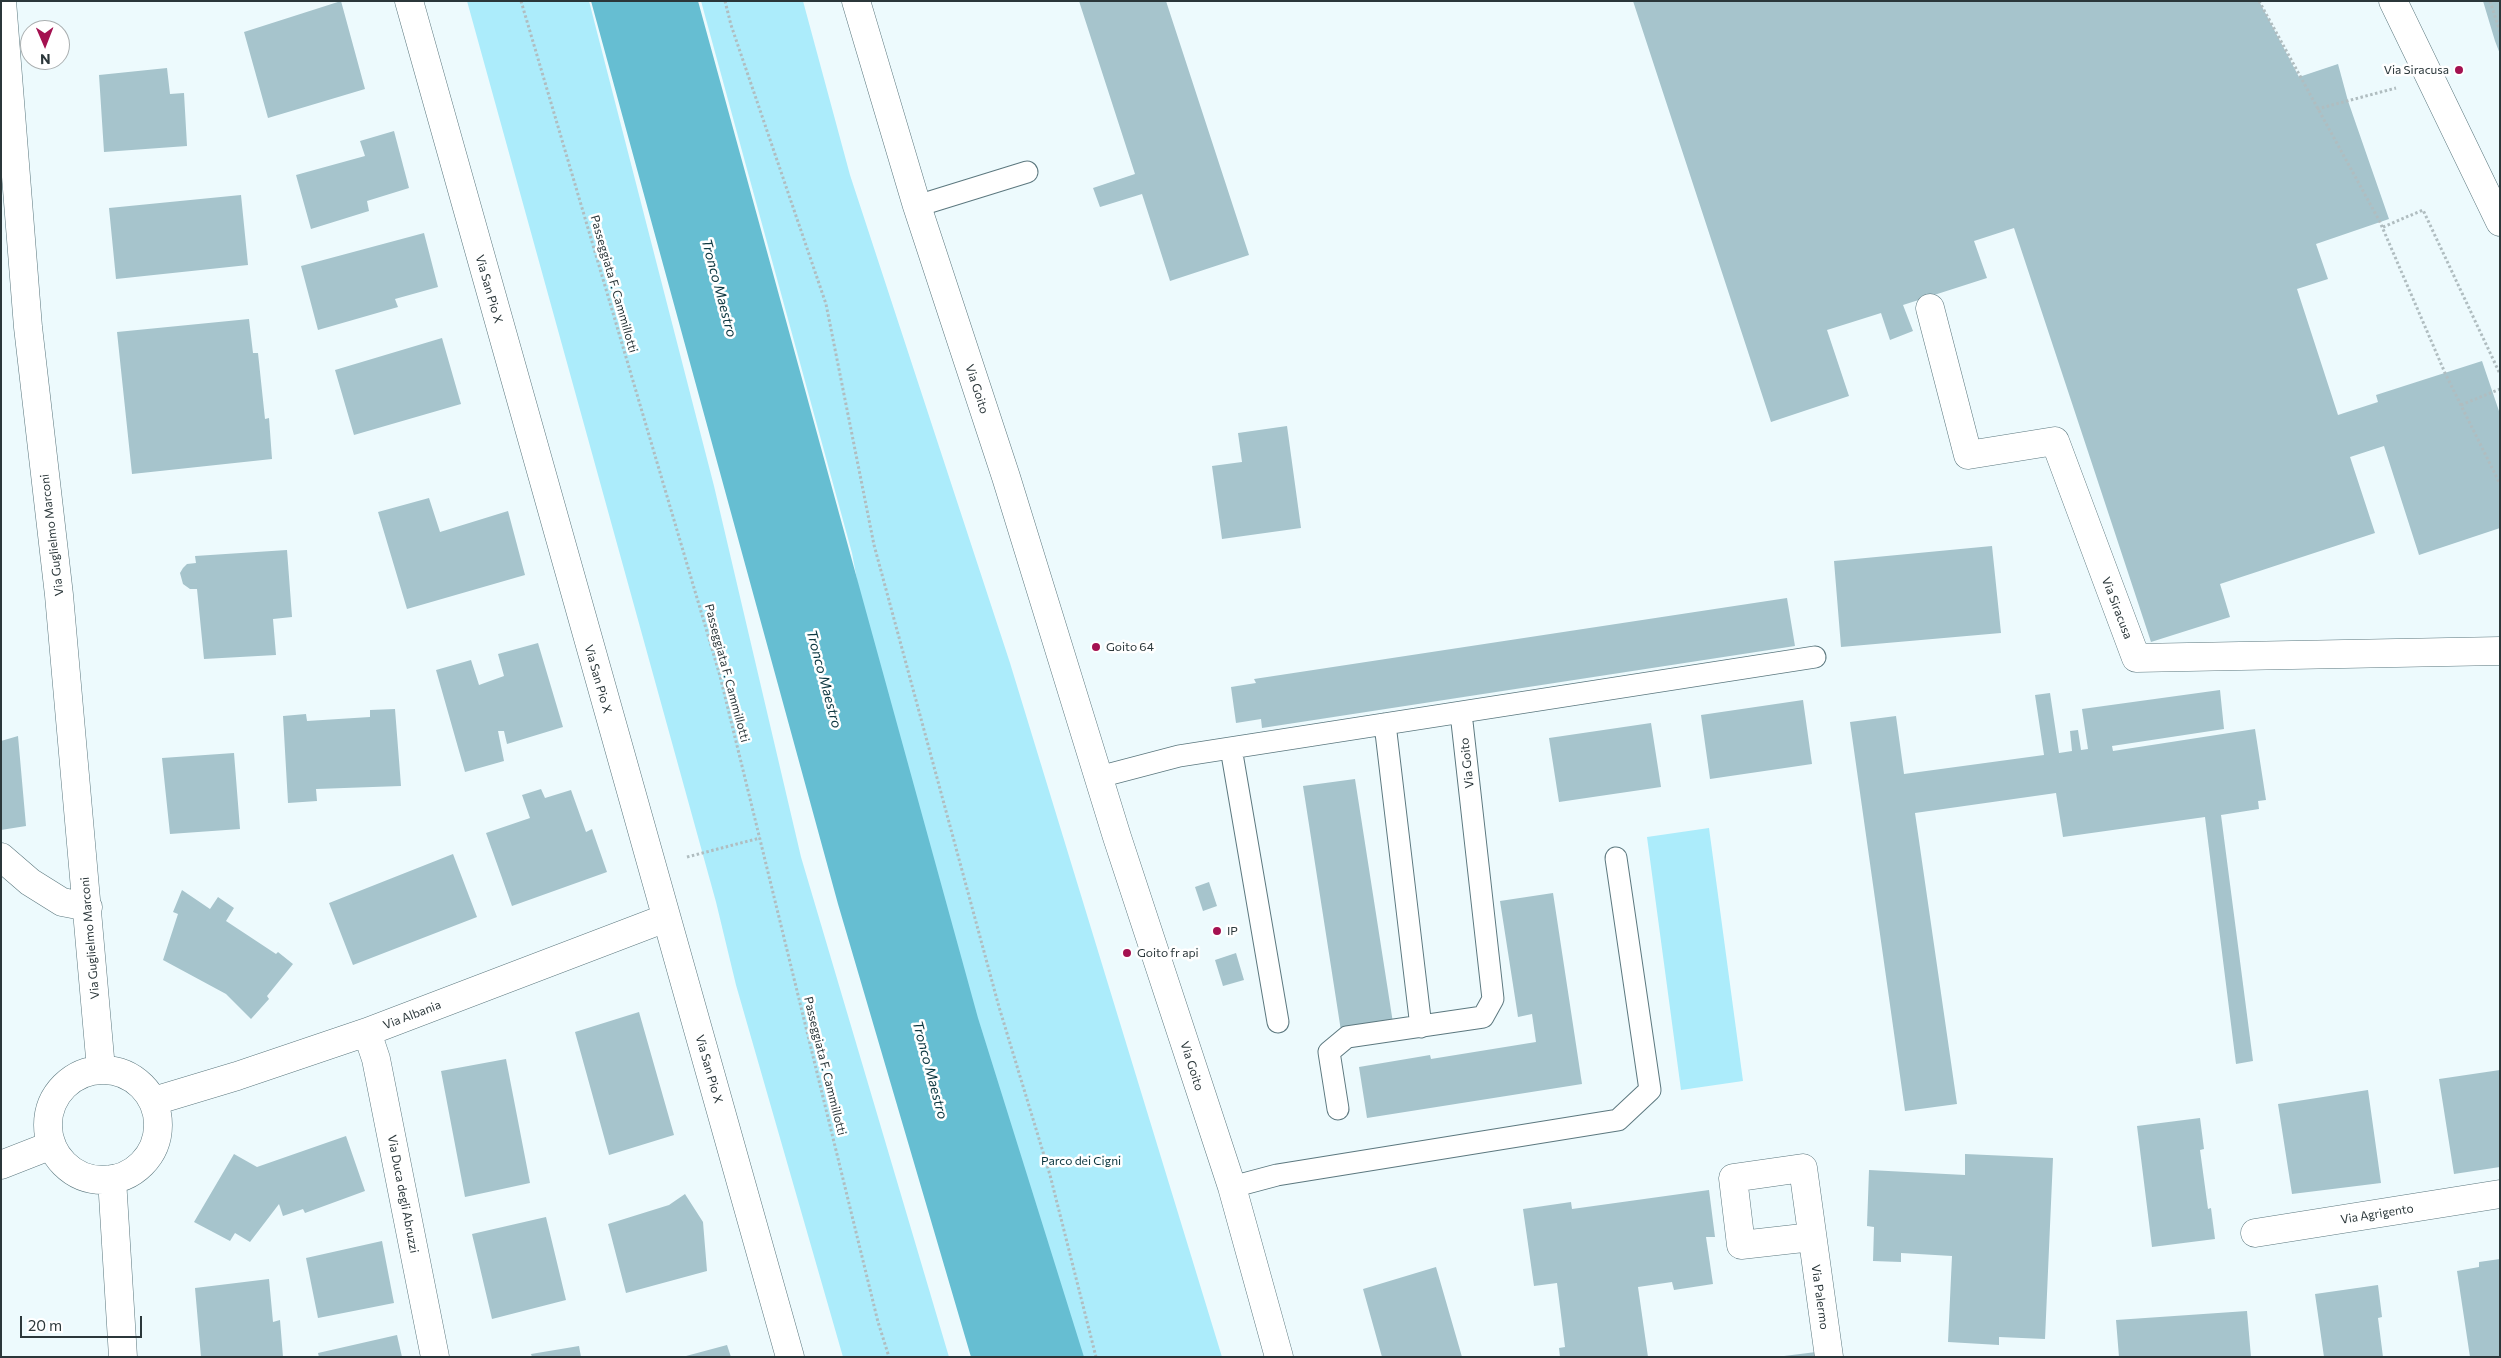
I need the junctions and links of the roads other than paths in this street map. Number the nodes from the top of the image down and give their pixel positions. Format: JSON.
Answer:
{"nodes":[{"id":1,"x":2,"y":1,"type":"edge"},
{"id":2,"x":408,"y":1,"type":"edge"},
{"id":3,"x":856,"y":1,"type":"edge"},
{"id":4,"x":2393,"y":1,"type":"edge"},
{"id":5,"x":1027,"y":172,"type":"dead end"},
{"id":6,"x":917,"y":206,"type":"junction"},
{"id":7,"x":2500,"y":222,"type":"edge"},
{"id":8,"x":1930,"y":308,"type":"dead end"},
{"id":9,"x":2500,"y":651,"type":"edge"},
{"id":10,"x":1815,"y":657,"type":"dead end"},
{"id":11,"x":1461,"y":713,"type":"junction"},
{"id":12,"x":1385,"y":724,"type":"junction"},
{"id":13,"x":1231,"y":748,"type":"junction"},
{"id":14,"x":1099,"y":777,"type":"junction"},
{"id":15,"x":1,"y":857,"type":"edge"},
{"id":16,"x":1616,"y":858,"type":"dead end"},
{"id":17,"x":88,"y":907,"type":"junction"},
{"id":18,"x":666,"y":918,"type":"junction"},
{"id":19,"x":1278,"y":1022,"type":"dead end"},
{"id":20,"x":1421,"y":1027,"type":"junction"},
{"id":21,"x":367,"y":1032,"type":"junction"},
{"id":22,"x":101,"y":1069,"type":"junction"},
{"id":23,"x":154,"y":1101,"type":"junction"},
{"id":24,"x":1338,"y":1109,"type":"dead end"},
{"id":25,"x":52,"y":1146,"type":"junction"},
{"id":26,"x":1,"y":1165,"type":"edge"},
{"id":27,"x":112,"y":1179,"type":"junction"},
{"id":28,"x":1232,"y":1187,"type":"junction"},
{"id":29,"x":2500,"y":1194,"type":"edge"},
{"id":30,"x":2255,"y":1233,"type":"dead end"},
{"id":31,"x":1812,"y":1237,"type":"dead end"},
{"id":32,"x":123,"y":1357,"type":"edge"},
{"id":33,"x":435,"y":1357,"type":"edge"},
{"id":34,"x":790,"y":1357,"type":"edge"},
{"id":35,"x":1279,"y":1357,"type":"edge"},
{"id":36,"x":1829,"y":1357,"type":"edge"}],
"edges":[{"from":1,"to":17,"type":"street","name":"Via Guglielmo Marconi"},
{"from":2,"to":18,"type":"street","name":"Via San Pio X"},
{"from":3,"to":6,"type":"street","name":"Via Goito"},
{"from":4,"to":7,"type":"street"},
{"from":5,"to":6,"type":"lane"},
{"from":6,"to":14,"type":"street","name":"Via Goito"},
{"from":8,"to":9,"type":"street","name":"Via Siracusa"},
{"from":10,"to":11,"type":"lane"},
{"from":11,"to":12,"type":"lane"},
{"from":11,"to":20,"type":"lane","name":"Via Goito"},
{"from":12,"to":13,"type":"lane"},
{"from":12,"to":20,"type":"lane"},
{"from":13,"to":14,"type":"lane"},
{"from":13,"to":19,"type":"lane"},
{"from":14,"to":28,"type":"street","name":"Via Goito"},
{"from":15,"to":17,"type":"street"},
{"from":16,"to":28,"type":"lane"},
{"from":17,"to":22,"type":"street","name":"Via Guglielmo Marconi"},
{"from":18,"to":21,"type":"street","name":"Via Albania"},
{"from":18,"to":34,"type":"street","name":"Via San Pio X"},
{"from":20,"to":24,"type":"lane","name":"Via Goito"},
{"from":21,"to":23,"type":"street","name":"Via Albania"},
{"from":21,"to":33,"type":"street","name":"Via Duca degli Abruzzi"},
{"from":22,"to":23,"type":"street"},
{"from":22,"to":25,"type":"street"},
{"from":23,"to":27,"type":"street"},
{"from":25,"to":26,"type":"street"},
{"from":25,"to":27,"type":"street"},
{"from":27,"to":32,"type":"street"},
{"from":28,"to":35,"type":"street","name":"Via Goito"},
{"from":29,"to":30,"type":"street","name":"Via Agrigento"},
{"from":31,"to":36,"type":"street","name":"Via Palermo"}]}
